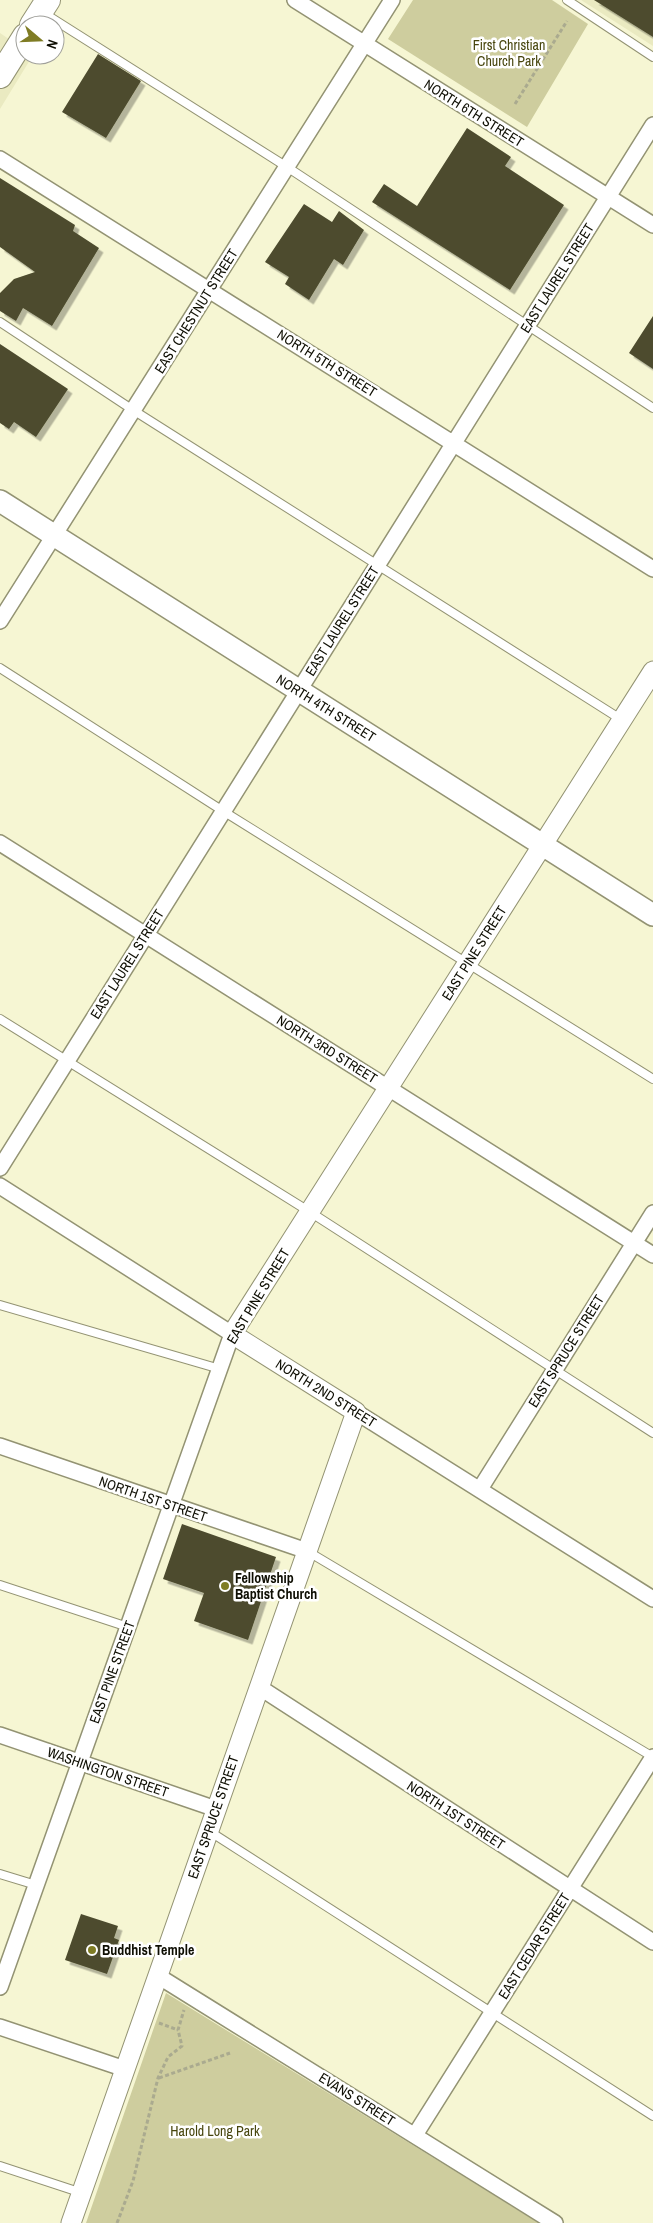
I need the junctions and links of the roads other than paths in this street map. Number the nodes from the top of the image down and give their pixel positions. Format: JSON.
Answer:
{"nodes":[{"id":1,"x":295,"y":0,"type":"edge"},
{"id":2,"x":392,"y":0,"type":"edge"},
{"id":3,"x":567,"y":0,"type":"edge"},
{"id":4,"x":40,"y":12,"type":"edge"},
{"id":5,"x":365,"y":44,"type":"junction"},
{"id":6,"x":15,"y":52,"type":"edge"},
{"id":7,"x":653,"y":57,"type":"edge"},
{"id":8,"x":0,"y":76,"type":"edge"},
{"id":9,"x":653,"y":125,"type":"edge"},
{"id":10,"x":0,"y":159,"type":"edge"},
{"id":11,"x":287,"y":167,"type":"junction"},
{"id":12,"x":608,"y":197,"type":"junction"},
{"id":13,"x":653,"y":225,"type":"edge"},
{"id":14,"x":210,"y":290,"type":"junction"},
{"id":15,"x":0,"y":322,"type":"edge"},
{"id":16,"x":528,"y":324,"type":"junction"},
{"id":17,"x":653,"y":408,"type":"edge"},
{"id":18,"x":134,"y":410,"type":"junction"},
{"id":19,"x":454,"y":443,"type":"junction"},
{"id":20,"x":0,"y":501,"type":"edge"},
{"id":21,"x":54,"y":536,"type":"junction"},
{"id":22,"x":378,"y":565,"type":"junction"},
{"id":23,"x":653,"y":569,"type":"edge"},
{"id":24,"x":0,"y":621,"type":"edge"},
{"id":25,"x":0,"y":668,"type":"edge"},
{"id":26,"x":653,"y":671,"type":"edge"},
{"id":27,"x":299,"y":690,"type":"junction"},
{"id":28,"x":622,"y":720,"type":"junction"},
{"id":29,"x":223,"y":812,"type":"junction"},
{"id":30,"x":0,"y":843,"type":"edge"},
{"id":31,"x":544,"y":844,"type":"junction"},
{"id":32,"x":653,"y":914,"type":"edge"},
{"id":33,"x":146,"y":935,"type":"junction"},
{"id":34,"x":468,"y":963,"type":"junction"},
{"id":35,"x":0,"y":1019,"type":"edge"},
{"id":36,"x":67,"y":1061,"type":"junction"},
{"id":37,"x":653,"y":1079,"type":"edge"},
{"id":38,"x":389,"y":1088,"type":"junction"},
{"id":39,"x":0,"y":1168,"type":"edge"},
{"id":40,"x":0,"y":1186,"type":"edge"},
{"id":41,"x":310,"y":1212,"type":"junction"},
{"id":42,"x":653,"y":1213,"type":"edge"},
{"id":43,"x":634,"y":1243,"type":"junction"},
{"id":44,"x":653,"y":1255,"type":"edge"},
{"id":45,"x":0,"y":1304,"type":"edge"},
{"id":46,"x":232,"y":1334,"type":"junction"},
{"id":47,"x":220,"y":1369,"type":"junction"},
{"id":48,"x":554,"y":1370,"type":"junction"},
{"id":49,"x":356,"y":1412,"type":"junction"},
{"id":50,"x":653,"y":1433,"type":"edge"},
{"id":51,"x":0,"y":1446,"type":"edge"},
{"id":52,"x":480,"y":1489,"type":"junction"},
{"id":53,"x":171,"y":1505,"type":"junction"},
{"id":54,"x":307,"y":1551,"type":"junction"},
{"id":55,"x":0,"y":1585,"type":"edge"},
{"id":56,"x":653,"y":1600,"type":"edge"},
{"id":57,"x":128,"y":1627,"type":"junction"},
{"id":58,"x":259,"y":1687,"type":"junction"},
{"id":59,"x":0,"y":1735,"type":"edge"},
{"id":60,"x":653,"y":1757,"type":"edge"},
{"id":61,"x":80,"y":1762,"type":"junction"},
{"id":62,"x":216,"y":1809,"type":"junction"},
{"id":63,"x":209,"y":1831,"type":"junction"},
{"id":64,"x":0,"y":1874,"type":"edge"},
{"id":65,"x":36,"y":1885,"type":"junction"},
{"id":66,"x":570,"y":1889,"type":"junction"},
{"id":67,"x":653,"y":1942,"type":"edge"},
{"id":68,"x":158,"y":1976,"type":"junction"},
{"id":69,"x":0,"y":1987,"type":"edge"},
{"id":70,"x":492,"y":2013,"type":"junction"},
{"id":71,"x":0,"y":2027,"type":"edge"},
{"id":72,"x":125,"y":2069,"type":"junction"},
{"id":73,"x":653,"y":2116,"type":"edge"},
{"id":74,"x":415,"y":2135,"type":"junction"},
{"id":75,"x":0,"y":2166,"type":"edge"},
{"id":76,"x":82,"y":2193,"type":"junction"},
{"id":77,"x":71,"y":2223,"type":"edge"},
{"id":78,"x":556,"y":2223,"type":"edge"}],
"edges":[{"from":1,"to":5,"type":"street","name":"NORTH 6TH STREET"},
{"from":2,"to":5,"type":"street","name":"EAST CHESTNUT STREET"},
{"from":3,"to":7,"type":"lane"},
{"from":4,"to":11,"type":"lane"},
{"from":5,"to":11,"type":"street","name":"EAST CHESTNUT STREET"},
{"from":5,"to":12,"type":"street","name":"NORTH 6TH STREET"},
{"from":6,"to":8,"type":"main road"},
{"from":9,"to":12,"type":"street","name":"EAST LAUREL STREET"},
{"from":10,"to":14,"type":"street","name":"NORTH 5TH STREET"},
{"from":11,"to":14,"type":"street","name":"EAST CHESTNUT STREET"},
{"from":11,"to":16,"type":"lane"},
{"from":12,"to":13,"type":"street","name":"NORTH 6TH STREET"},
{"from":12,"to":16,"type":"street","name":"EAST LAUREL STREET"},
{"from":14,"to":18,"type":"street","name":"EAST CHESTNUT STREET"},
{"from":14,"to":19,"type":"street","name":"NORTH 5TH STREET"},
{"from":15,"to":18,"type":"lane"},
{"from":16,"to":17,"type":"lane"},
{"from":16,"to":19,"type":"street","name":"EAST LAUREL STREET"},
{"from":18,"to":21,"type":"street","name":"EAST CHESTNUT STREET"},
{"from":18,"to":22,"type":"lane"},
{"from":19,"to":22,"type":"street","name":"EAST LAUREL STREET"},
{"from":19,"to":23,"type":"street","name":"NORTH 5TH STREET"},
{"from":20,"to":21,"type":"main road","name":"NORTH 4TH STREET"},
{"from":21,"to":24,"type":"street","name":"EAST CHESTNUT STREET"},
{"from":21,"to":27,"type":"main road","name":"NORTH 4TH STREET"},
{"from":22,"to":27,"type":"street","name":"EAST LAUREL STREET"},
{"from":22,"to":28,"type":"lane"},
{"from":25,"to":29,"type":"lane"},
{"from":26,"to":28,"type":"street","name":"EAST PINE STREET"},
{"from":27,"to":29,"type":"street","name":"EAST LAUREL STREET"},
{"from":27,"to":31,"type":"main road","name":"NORTH 4TH STREET"},
{"from":28,"to":31,"type":"street","name":"EAST PINE STREET"},
{"from":29,"to":33,"type":"street","name":"EAST LAUREL STREET"},
{"from":29,"to":34,"type":"lane"},
{"from":30,"to":33,"type":"street","name":"NORTH 3RD STREET"},
{"from":31,"to":32,"type":"main road","name":"NORTH 4TH STREET"},
{"from":31,"to":34,"type":"street","name":"EAST PINE STREET"},
{"from":33,"to":36,"type":"street","name":"EAST LAUREL STREET"},
{"from":33,"to":38,"type":"street","name":"NORTH 3RD STREET"},
{"from":34,"to":37,"type":"lane"},
{"from":34,"to":38,"type":"street","name":"EAST PINE STREET"},
{"from":35,"to":36,"type":"lane"},
{"from":36,"to":39,"type":"street","name":"EAST LAUREL STREET"},
{"from":36,"to":41,"type":"lane"},
{"from":38,"to":41,"type":"street","name":"EAST PINE STREET"},
{"from":38,"to":43,"type":"street","name":"NORTH 3RD STREET"},
{"from":40,"to":46,"type":"street","name":"NORTH 2ND STREET"},
{"from":41,"to":46,"type":"street","name":"EAST PINE STREET"},
{"from":41,"to":48,"type":"lane"},
{"from":42,"to":43,"type":"street","name":"EAST SPRUCE STREET"},
{"from":43,"to":44,"type":"street","name":"NORTH 3RD STREET"},
{"from":43,"to":48,"type":"street","name":"EAST SPRUCE STREET"},
{"from":45,"to":47,"type":"lane"},
{"from":46,"to":47,"type":"street","name":"EAST PINE STREET"},
{"from":46,"to":49,"type":"street","name":"NORTH 2ND STREET"},
{"from":47,"to":53,"type":"street","name":"EAST PINE STREET"},
{"from":48,"to":50,"type":"lane"},
{"from":48,"to":52,"type":"street","name":"EAST SPRUCE STREET"},
{"from":49,"to":52,"type":"street","name":"NORTH 2ND STREET"},
{"from":49,"to":54,"type":"street","name":"EAST SPRUCE STREET"},
{"from":51,"to":53,"type":"street","name":"NORTH 1ST STREET"},
{"from":52,"to":56,"type":"street","name":"NORTH 2ND STREET"},
{"from":53,"to":54,"type":"street","name":"NORTH 1ST STREET"},
{"from":53,"to":57,"type":"street","name":"EAST PINE STREET"},
{"from":54,"to":58,"type":"street","name":"EAST SPRUCE STREET"},
{"from":54,"to":60,"type":"lane"},
{"from":55,"to":57,"type":"lane"},
{"from":57,"to":61,"type":"street","name":"EAST PINE STREET"},
{"from":58,"to":62,"type":"street","name":"EAST SPRUCE STREET"},
{"from":58,"to":66,"type":"street","name":"NORTH 1ST STREET"},
{"from":59,"to":61,"type":"street","name":"WASHINGTON STREET"},
{"from":60,"to":66,"type":"street","name":"EAST CEDAR STREET"},
{"from":61,"to":62,"type":"street","name":"WASHINGTON STREET"},
{"from":61,"to":65,"type":"street","name":"EAST PINE STREET"},
{"from":62,"to":63,"type":"street","name":"EAST SPRUCE STREET"},
{"from":63,"to":68,"type":"street","name":"EAST SPRUCE STREET"},
{"from":63,"to":70,"type":"lane"},
{"from":64,"to":65,"type":"lane"},
{"from":65,"to":69,"type":"street","name":"EAST PINE STREET"},
{"from":66,"to":67,"type":"street","name":"NORTH 1ST STREET"},
{"from":66,"to":70,"type":"street","name":"EAST CEDAR STREET"},
{"from":68,"to":72,"type":"street","name":"EAST SPRUCE STREET"},
{"from":68,"to":74,"type":"street","name":"EVANS STREET"},
{"from":70,"to":73,"type":"lane"},
{"from":70,"to":74,"type":"street","name":"EAST CEDAR STREET"},
{"from":71,"to":72,"type":"street"},
{"from":72,"to":76,"type":"street","name":"EAST SPRUCE STREET"},
{"from":74,"to":78,"type":"street","name":"EVANS STREET"},
{"from":75,"to":76,"type":"lane"},
{"from":76,"to":77,"type":"street","name":"EAST SPRUCE STREET"}]}
